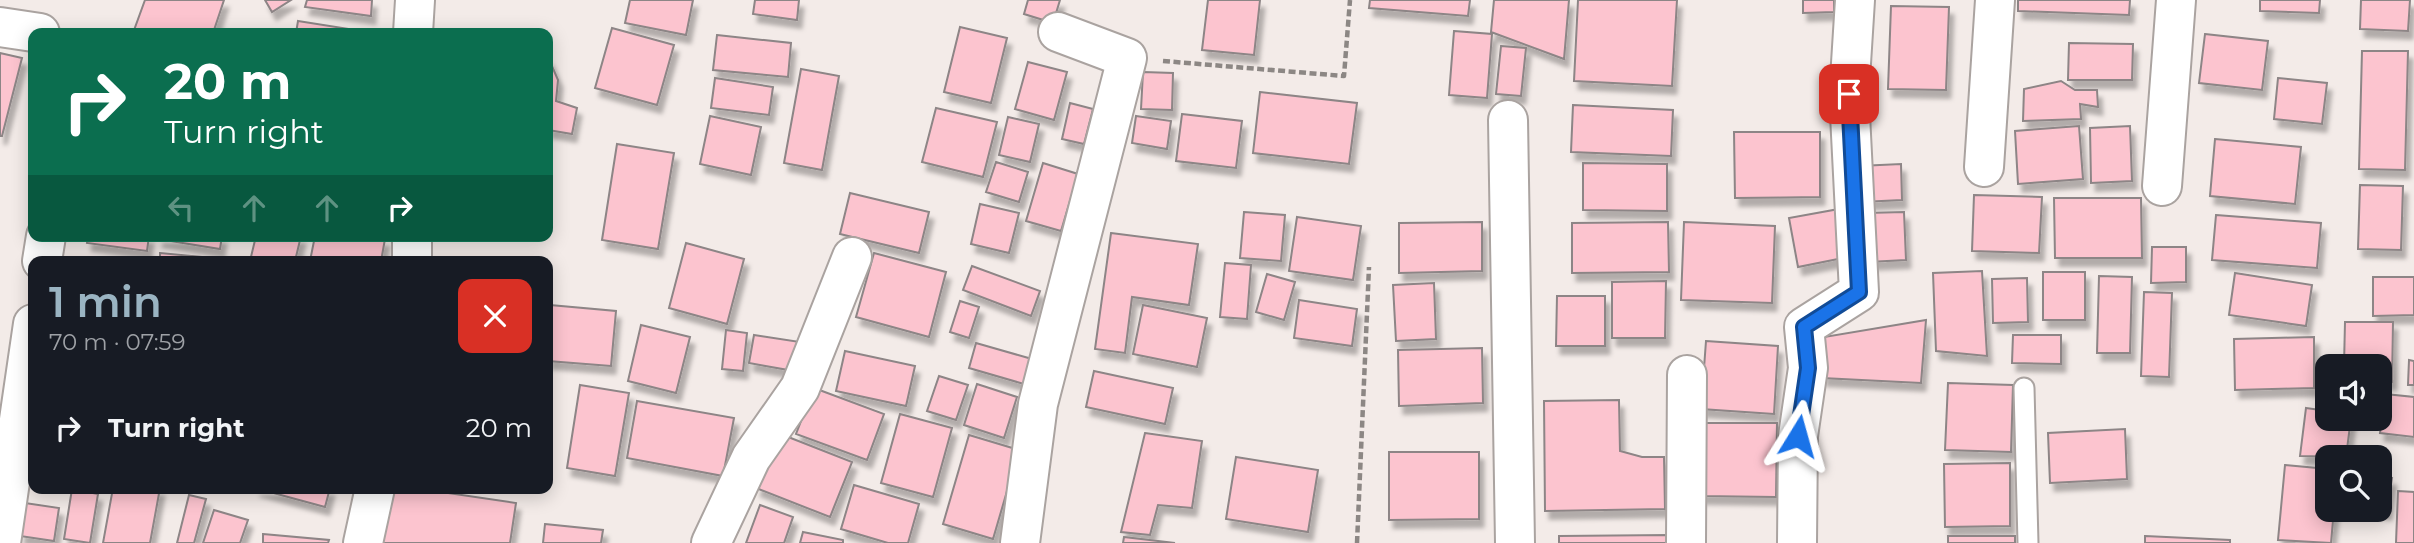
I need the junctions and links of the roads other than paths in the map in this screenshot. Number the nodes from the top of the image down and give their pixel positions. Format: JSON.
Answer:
{"nodes":[{"id":1,"x":415,"y":0,"type":"edge"},
{"id":2,"x":1855,"y":0,"type":"edge"},
{"id":3,"x":1995,"y":0,"type":"edge"},
{"id":4,"x":2176,"y":0,"type":"edge"},
{"id":5,"x":0,"y":27,"type":"edge"},
{"id":6,"x":413,"y":28,"type":"edge"},
{"id":7,"x":28,"y":31,"type":"edge"},
{"id":8,"x":1058,"y":32,"type":"dead end"},
{"id":9,"x":1508,"y":120,"type":"dead end"},
{"id":10,"x":1984,"y":167,"type":"dead end"},
{"id":11,"x":2162,"y":186,"type":"dead end"},
{"id":12,"x":852,"y":257,"type":"dead end"},
{"id":13,"x":28,"y":358,"type":"edge"},
{"id":14,"x":1687,"y":375,"type":"dead end"},
{"id":15,"x":2024,"y":387,"type":"dead end"},
{"id":16,"x":374,"y":494,"type":"edge"},
{"id":17,"x":1,"y":543,"type":"edge"},
{"id":18,"x":363,"y":543,"type":"edge"},
{"id":19,"x":711,"y":543,"type":"edge"},
{"id":20,"x":1020,"y":543,"type":"edge"},
{"id":21,"x":1515,"y":543,"type":"edge"},
{"id":22,"x":1686,"y":543,"type":"edge"},
{"id":23,"x":1797,"y":543,"type":"edge"},
{"id":24,"x":2028,"y":543,"type":"edge"}],
"edges":[{"from":1,"to":6,"type":"street"},
{"from":2,"to":23,"type":"street"},
{"from":3,"to":10,"type":"street"},
{"from":4,"to":11,"type":"street"},
{"from":5,"to":7,"type":"street"},
{"from":8,"to":20,"type":"street"},
{"from":9,"to":21,"type":"street"},
{"from":12,"to":19,"type":"street"},
{"from":13,"to":17,"type":"street"},
{"from":14,"to":22,"type":"street"},
{"from":15,"to":24,"type":"lane"},
{"from":16,"to":18,"type":"street"}]}
